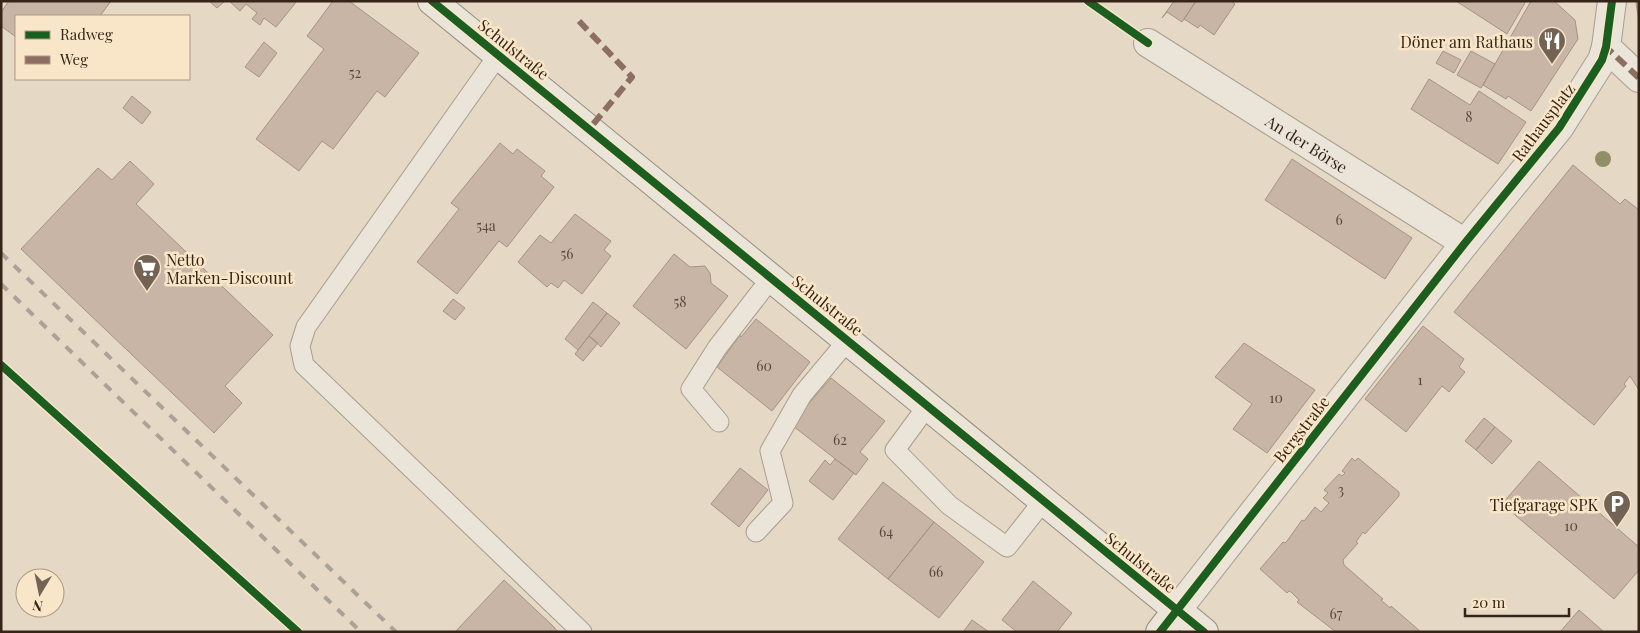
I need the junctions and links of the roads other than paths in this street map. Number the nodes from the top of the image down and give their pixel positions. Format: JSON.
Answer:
{"nodes":[{"id":1,"x":432,"y":1,"type":"edge"},
{"id":2,"x":1612,"y":1,"type":"edge"},
{"id":3,"x":1148,"y":43,"type":"dead end"},
{"id":4,"x":1606,"y":47,"type":"junction"},
{"id":5,"x":500,"y":54,"type":"junction"},
{"id":6,"x":1639,"y":78,"type":"edge"},
{"id":7,"x":1464,"y":243,"type":"junction"},
{"id":8,"x":772,"y":277,"type":"junction"},
{"id":9,"x":848,"y":340,"type":"junction"},
{"id":10,"x":928,"y":405,"type":"junction"},
{"id":11,"x":719,"y":422,"type":"dead end"},
{"id":12,"x":1044,"y":500,"type":"junction"},
{"id":13,"x":756,"y":532,"type":"dead end"},
{"id":14,"x":1177,"y":610,"type":"junction"},
{"id":15,"x":582,"y":632,"type":"edge"},
{"id":16,"x":1160,"y":632,"type":"edge"},
{"id":17,"x":1204,"y":632,"type":"edge"}],
"edges":[{"from":1,"to":5,"type":"street","name":"Schulstraße"},
{"from":2,"to":4,"type":"street","name":"Rathausplatz"},
{"from":3,"to":7,"type":"street","name":"An der Börse"},
{"from":4,"to":6,"type":"street"},
{"from":4,"to":7,"type":"street","name":"Rathausplatz"},
{"from":5,"to":8,"type":"street","name":"Schulstraße"},
{"from":5,"to":15,"type":"lane"},
{"from":7,"to":14,"type":"street","name":"Bergstraße"},
{"from":8,"to":9,"type":"street","name":"Schulstraße"},
{"from":8,"to":11,"type":"lane"},
{"from":9,"to":10,"type":"street","name":"Schulstraße"},
{"from":9,"to":13,"type":"lane"},
{"from":10,"to":12,"type":"street","name":"Schulstraße"},
{"from":10,"to":12,"type":"lane"},
{"from":12,"to":14,"type":"street","name":"Schulstraße"},
{"from":14,"to":16,"type":"street","name":"Bergstraße"},
{"from":14,"to":17,"type":"street","name":"Schulstraße"}]}
